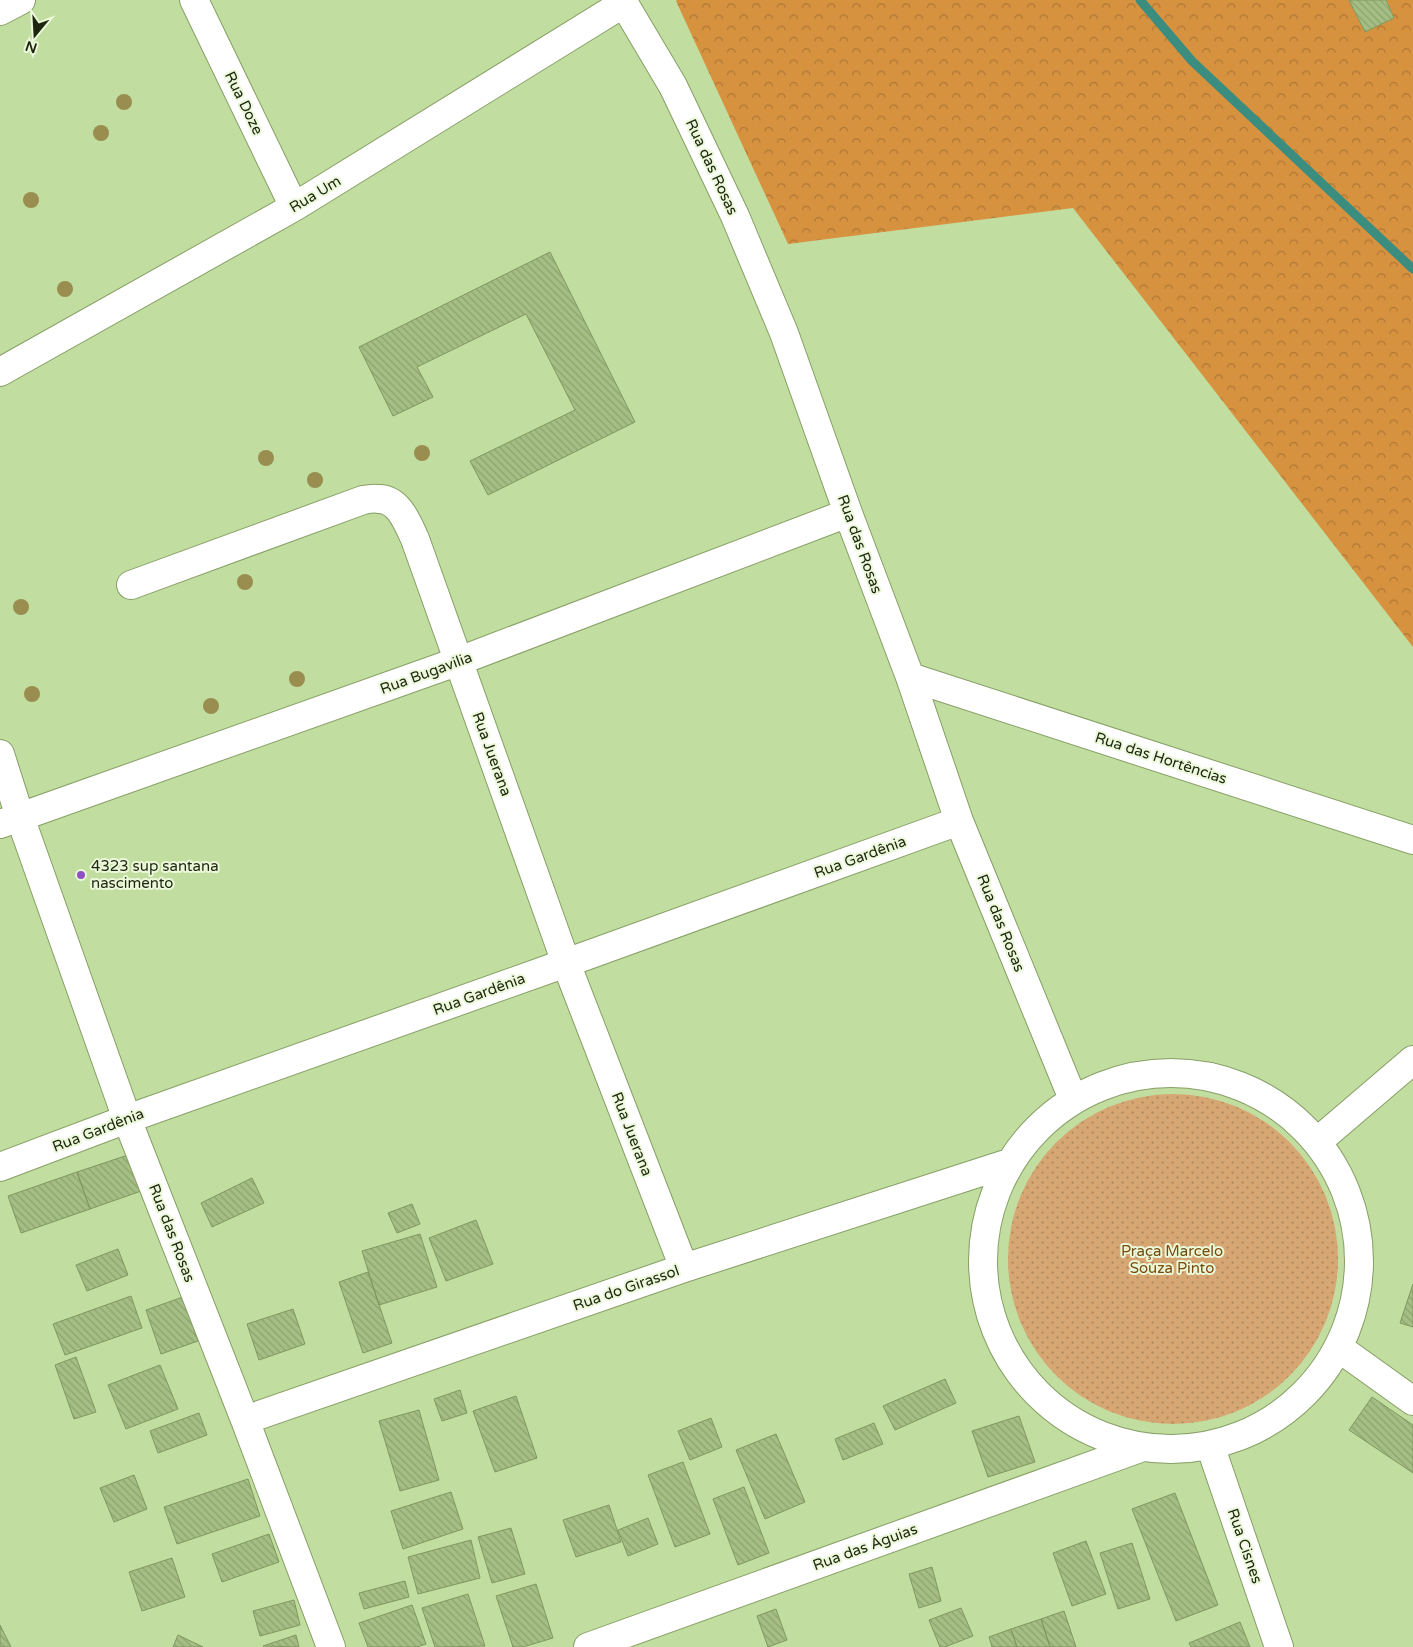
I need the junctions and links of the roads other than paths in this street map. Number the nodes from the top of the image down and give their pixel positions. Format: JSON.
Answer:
{"nodes":[{"id":1,"x":21,"y":0,"type":"edge"},
{"id":2,"x":194,"y":0,"type":"edge"},
{"id":3,"x":623,"y":2,"type":"edge"},
{"id":4,"x":0,"y":11,"type":"edge"},
{"id":5,"x":294,"y":207,"type":"junction"},
{"id":6,"x":0,"y":372,"type":"edge"},
{"id":7,"x":848,"y":513,"type":"junction"},
{"id":8,"x":130,"y":585,"type":"dead end"},
{"id":9,"x":459,"y":661,"type":"junction"},
{"id":10,"x":910,"y":677,"type":"junction"},
{"id":11,"x":0,"y":754,"type":"edge"},
{"id":12,"x":10,"y":821,"type":"edge"},
{"id":13,"x":959,"y":821,"type":"junction"},
{"id":14,"x":1413,"y":840,"type":"edge"},
{"id":15,"x":566,"y":963,"type":"junction"},
{"id":16,"x":1413,"y":1060,"type":"edge"},
{"id":17,"x":1073,"y":1099,"type":"junction"},
{"id":18,"x":127,"y":1119,"type":"junction"},
{"id":19,"x":1317,"y":1142,"type":"junction"},
{"id":20,"x":1009,"y":1163,"type":"junction"},
{"id":21,"x":0,"y":1168,"type":"edge"},
{"id":22,"x":684,"y":1268,"type":"junction"},
{"id":23,"x":1339,"y":1348,"type":"junction"},
{"id":24,"x":1413,"y":1401,"type":"edge"},
{"id":25,"x":245,"y":1420,"type":"junction"},
{"id":26,"x":1210,"y":1445,"type":"junction"},
{"id":27,"x":1142,"y":1447,"type":"junction"},
{"id":28,"x":331,"y":1647,"type":"edge"},
{"id":29,"x":588,"y":1647,"type":"edge"},
{"id":30,"x":1279,"y":1647,"type":"edge"}],
"edges":[{"from":1,"to":4,"type":"street"},
{"from":2,"to":5,"type":"street","name":"Rua Doze"},
{"from":3,"to":5,"type":"street","name":"Rua Um"},
{"from":3,"to":7,"type":"street","name":"Rua das Rosas"},
{"from":5,"to":6,"type":"street","name":"Rua Um"},
{"from":7,"to":9,"type":"street","name":"Rua Bugavilia"},
{"from":7,"to":10,"type":"street","name":"Rua das Rosas"},
{"from":8,"to":9,"type":"street","name":"Rua Juerana"},
{"from":9,"to":12,"type":"street","name":"Rua Bugavilia"},
{"from":9,"to":15,"type":"street","name":"Rua Juerana"},
{"from":10,"to":13,"type":"street","name":"Rua das Rosas"},
{"from":10,"to":14,"type":"street","name":"Rua das Hortências"},
{"from":11,"to":12,"type":"street"},
{"from":12,"to":18,"type":"street","name":"Rua das Rosas"},
{"from":13,"to":15,"type":"street","name":"Rua Gardênia"},
{"from":13,"to":17,"type":"street","name":"Rua das Rosas"},
{"from":15,"to":18,"type":"street","name":"Rua Gardênia"},
{"from":15,"to":22,"type":"street","name":"Rua Juerana"},
{"from":16,"to":19,"type":"street"},
{"from":17,"to":19,"type":"street"},
{"from":17,"to":20,"type":"street"},
{"from":18,"to":21,"type":"street","name":"Rua Gardênia"},
{"from":18,"to":25,"type":"street","name":"Rua das Rosas"},
{"from":19,"to":23,"type":"street"},
{"from":20,"to":22,"type":"street","name":"Rua do Girassol"},
{"from":20,"to":27,"type":"street"},
{"from":22,"to":25,"type":"street","name":"Rua do Girassol"},
{"from":23,"to":24,"type":"street"},
{"from":23,"to":26,"type":"street"},
{"from":25,"to":28,"type":"street","name":"Rua das Rosas"},
{"from":26,"to":27,"type":"street"},
{"from":26,"to":30,"type":"street","name":"Rua Cisnes"},
{"from":27,"to":29,"type":"street","name":"Rua das Águias"}]}
